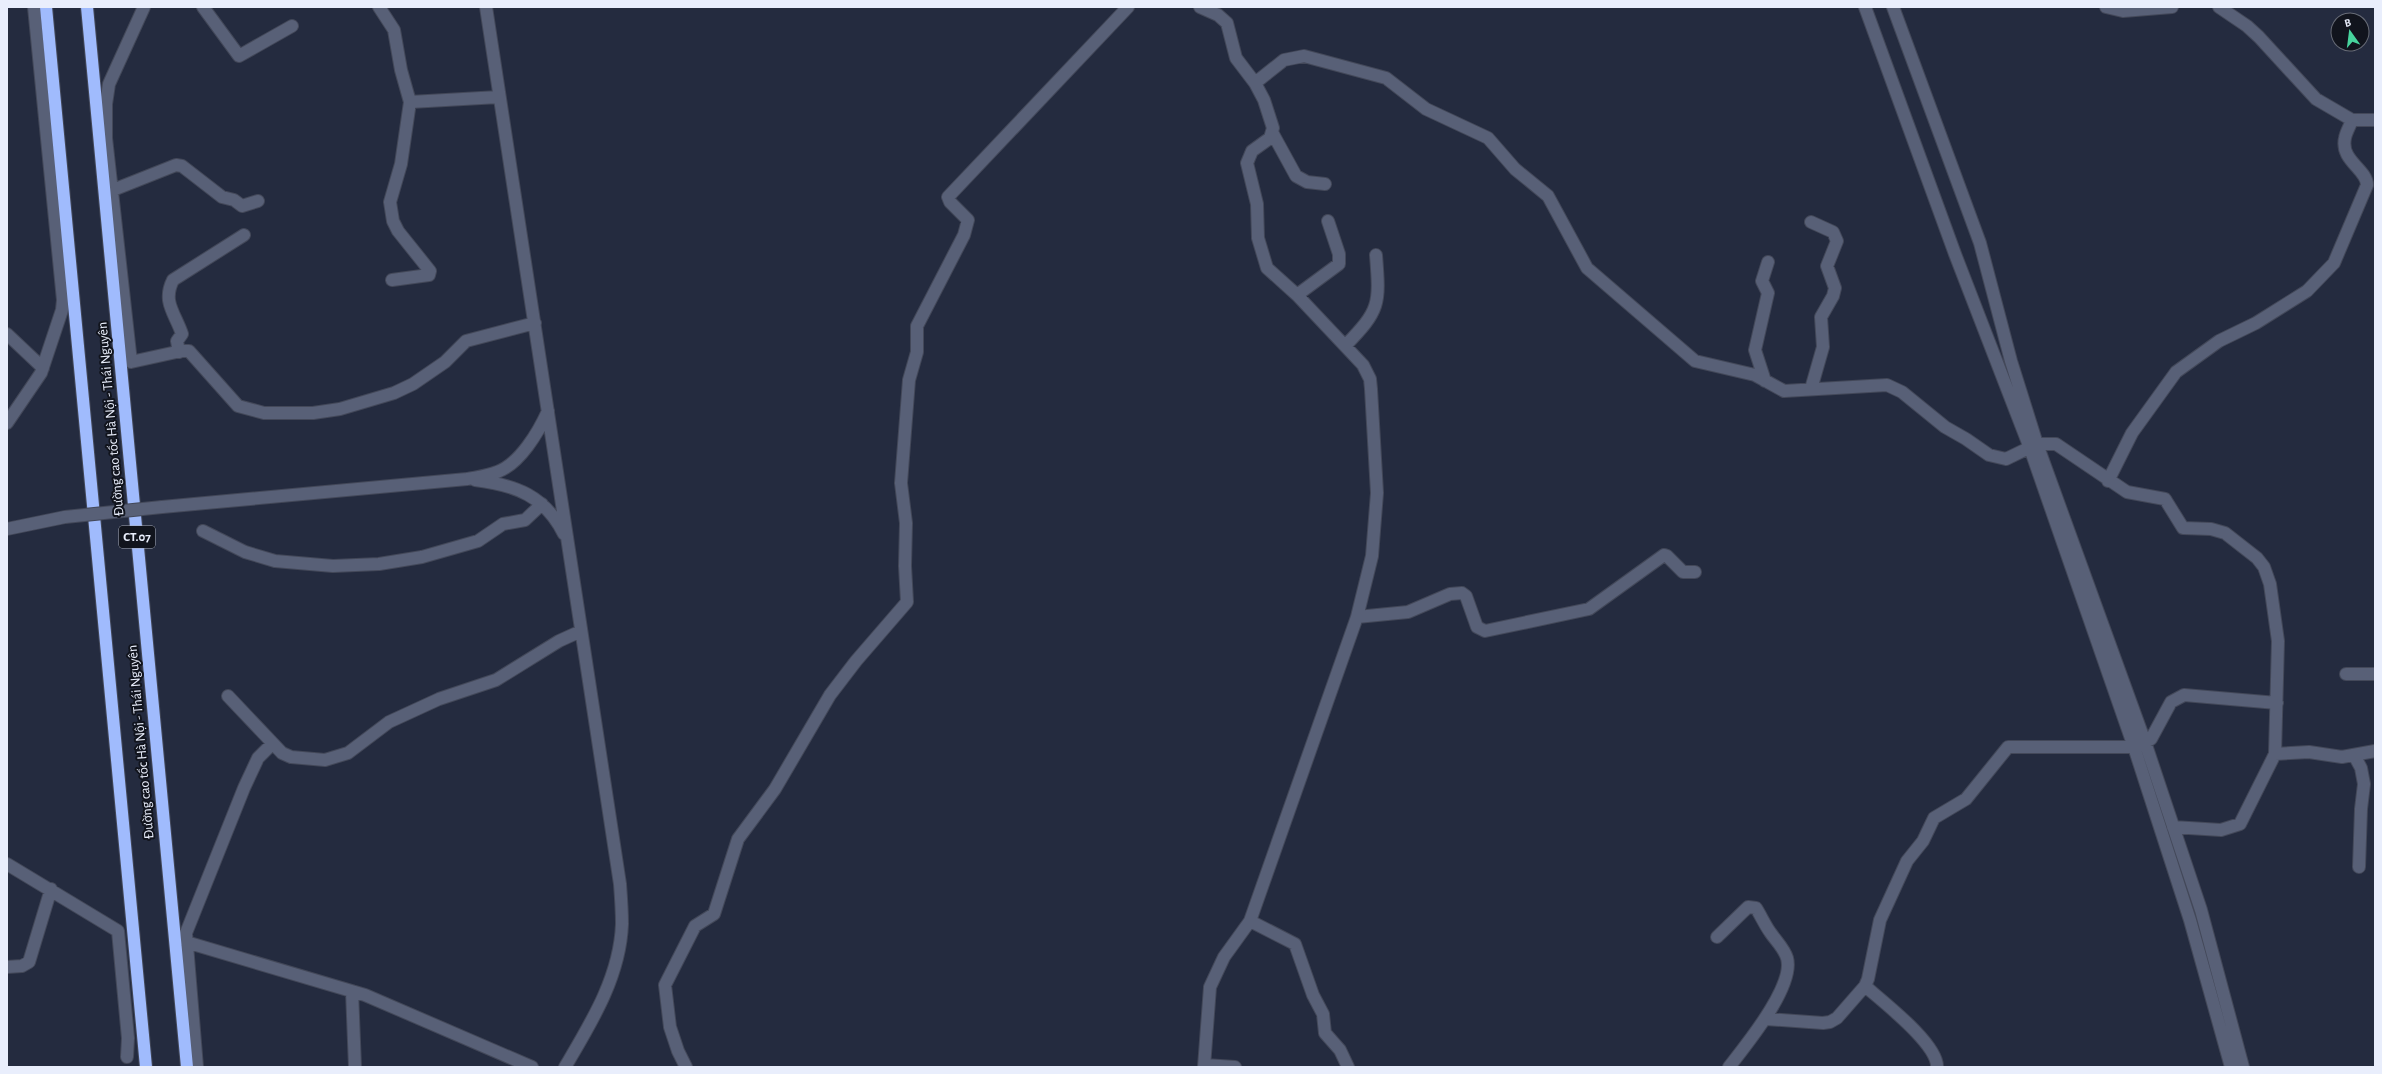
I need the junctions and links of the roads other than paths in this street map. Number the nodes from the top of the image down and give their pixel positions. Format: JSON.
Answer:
{"nodes":[{"id":1,"x":34,"y":7,"type":"edge"},
{"id":2,"x":46,"y":7,"type":"edge"},
{"id":3,"x":87,"y":7,"type":"edge"},
{"id":4,"x":144,"y":7,"type":"edge"},
{"id":5,"x":203,"y":7,"type":"edge"},
{"id":6,"x":378,"y":7,"type":"edge"},
{"id":7,"x":486,"y":7,"type":"edge"},
{"id":8,"x":1128,"y":7,"type":"edge"},
{"id":9,"x":1200,"y":7,"type":"edge"},
{"id":10,"x":1865,"y":7,"type":"edge"},
{"id":11,"x":1893,"y":7,"type":"edge"},
{"id":12,"x":2106,"y":7,"type":"edge"},
{"id":13,"x":2172,"y":7,"type":"edge"},
{"id":14,"x":2219,"y":7,"type":"edge"},
{"id":15,"x":292,"y":26,"type":"dead end"},
{"id":16,"x":1255,"y":83,"type":"junction"},
{"id":17,"x":499,"y":96,"type":"junction"},
{"id":18,"x":410,"y":102,"type":"junction"},
{"id":19,"x":2352,"y":120,"type":"junction"},
{"id":20,"x":2375,"y":120,"type":"edge"},
{"id":21,"x":1273,"y":134,"type":"junction"},
{"id":22,"x":1325,"y":184,"type":"dead end"},
{"id":23,"x":113,"y":190,"type":"junction"},
{"id":24,"x":258,"y":201,"type":"dead end"},
{"id":25,"x":1328,"y":222,"type":"dead end"},
{"id":26,"x":1811,"y":222,"type":"dead end"},
{"id":27,"x":244,"y":236,"type":"dead end"},
{"id":28,"x":1376,"y":255,"type":"dead end"},
{"id":29,"x":1768,"y":262,"type":"dead end"},
{"id":30,"x":392,"y":280,"type":"dead end"},
{"id":31,"x":1297,"y":295,"type":"junction"},
{"id":32,"x":535,"y":323,"type":"junction"},
{"id":33,"x":7,"y":334,"type":"edge"},
{"id":34,"x":1345,"y":346,"type":"junction"},
{"id":35,"x":179,"y":352,"type":"junction"},
{"id":36,"x":42,"y":368,"type":"junction"},
{"id":37,"x":1765,"y":381,"type":"junction"},
{"id":38,"x":1812,"y":390,"type":"junction"},
{"id":39,"x":548,"y":410,"type":"junction"},
{"id":40,"x":7,"y":423,"type":"edge"},
{"id":41,"x":2034,"y":446,"type":"junction"},
{"id":42,"x":467,"y":479,"type":"junction"},
{"id":43,"x":2108,"y":481,"type":"junction"},
{"id":44,"x":542,"y":504,"type":"junction"},
{"id":45,"x":7,"y":529,"type":"edge"},
{"id":46,"x":203,"y":531,"type":"dead end"},
{"id":47,"x":568,"y":543,"type":"junction"},
{"id":48,"x":1695,"y":572,"type":"dead end"},
{"id":49,"x":1357,"y":617,"type":"junction"},
{"id":50,"x":582,"y":631,"type":"junction"},
{"id":51,"x":2346,"y":674,"type":"dead end"},
{"id":52,"x":2375,"y":674,"type":"edge"},
{"id":53,"x":228,"y":696,"type":"dead end"},
{"id":54,"x":2277,"y":703,"type":"junction"},
{"id":55,"x":272,"y":744,"type":"junction"},
{"id":56,"x":2139,"y":744,"type":"junction"},
{"id":57,"x":2375,"y":751,"type":"edge"},
{"id":58,"x":2275,"y":754,"type":"junction"},
{"id":59,"x":2354,"y":755,"type":"junction"},
{"id":60,"x":2173,"y":827,"type":"junction"},
{"id":61,"x":7,"y":864,"type":"edge"},
{"id":62,"x":2359,"y":867,"type":"dead end"},
{"id":63,"x":51,"y":889,"type":"junction"},
{"id":64,"x":1250,"y":921,"type":"junction"},
{"id":65,"x":1717,"y":937,"type":"dead end"},
{"id":66,"x":186,"y":942,"type":"junction"},
{"id":67,"x":7,"y":967,"type":"edge"},
{"id":68,"x":1865,"y":986,"type":"junction"},
{"id":69,"x":352,"y":992,"type":"junction"},
{"id":70,"x":1766,"y":1019,"type":"junction"},
{"id":71,"x":127,"y":1058,"type":"dead end"},
{"id":72,"x":1204,"y":1066,"type":"edge"},
{"id":73,"x":146,"y":1067,"type":"edge"},
{"id":74,"x":187,"y":1067,"type":"edge"},
{"id":75,"x":198,"y":1067,"type":"edge"},
{"id":76,"x":355,"y":1067,"type":"edge"},
{"id":77,"x":532,"y":1067,"type":"edge"},
{"id":78,"x":565,"y":1067,"type":"edge"},
{"id":79,"x":686,"y":1067,"type":"edge"},
{"id":80,"x":1235,"y":1067,"type":"edge"},
{"id":81,"x":1348,"y":1067,"type":"edge"},
{"id":82,"x":1729,"y":1067,"type":"edge"},
{"id":83,"x":1937,"y":1067,"type":"edge"},
{"id":84,"x":2230,"y":1067,"type":"edge"},
{"id":85,"x":2243,"y":1067,"type":"edge"}],
"edges":[{"from":1,"to":36,"type":"street"},
{"from":2,"to":73,"type":"highway","name":"Đường cao tốc Hà Nội - Thái Nguyên"},
{"from":3,"to":74,"type":"highway","name":"Đường cao tốc Hà Nội - Thái Nguyên","number":"CT.07"},
{"from":4,"to":23,"type":"street"},
{"from":5,"to":15,"type":"street"},
{"from":6,"to":18,"type":"street"},
{"from":7,"to":17,"type":"street"},
{"from":8,"to":79,"type":"street"},
{"from":9,"to":16,"type":"street"},
{"from":10,"to":41,"type":"street"},
{"from":11,"to":41,"type":"street"},
{"from":12,"to":13,"type":"street"},
{"from":14,"to":19,"type":"street"},
{"from":16,"to":21,"type":"street"},
{"from":16,"to":37,"type":"street"},
{"from":17,"to":18,"type":"street"},
{"from":17,"to":32,"type":"street"},
{"from":18,"to":30,"type":"street"},
{"from":19,"to":20,"type":"street"},
{"from":19,"to":43,"type":"street"},
{"from":21,"to":22,"type":"street"},
{"from":21,"to":31,"type":"street"},
{"from":23,"to":24,"type":"street"},
{"from":23,"to":35,"type":"street"},
{"from":25,"to":31,"type":"street"},
{"from":26,"to":38,"type":"street"},
{"from":27,"to":35,"type":"street"},
{"from":28,"to":34,"type":"street"},
{"from":29,"to":37,"type":"street"},
{"from":31,"to":34,"type":"street"},
{"from":32,"to":35,"type":"street"},
{"from":32,"to":39,"type":"street"},
{"from":33,"to":36,"type":"street"},
{"from":34,"to":49,"type":"street"},
{"from":36,"to":40,"type":"street"},
{"from":37,"to":38,"type":"street"},
{"from":38,"to":41,"type":"street"},
{"from":39,"to":42,"type":"street"},
{"from":39,"to":47,"type":"street"},
{"from":41,"to":43,"type":"street"},
{"from":41,"to":56,"type":"street"},
{"from":42,"to":44,"type":"street"},
{"from":42,"to":45,"type":"street","bridge":true},
{"from":43,"to":54,"type":"street"},
{"from":44,"to":46,"type":"street"},
{"from":44,"to":47,"type":"street"},
{"from":47,"to":50,"type":"street"},
{"from":48,"to":49,"type":"street"},
{"from":49,"to":64,"type":"street"},
{"from":50,"to":55,"type":"street"},
{"from":50,"to":78,"type":"street"},
{"from":51,"to":52,"type":"street"},
{"from":53,"to":55,"type":"street"},
{"from":54,"to":56,"type":"street"},
{"from":54,"to":58,"type":"street"},
{"from":55,"to":66,"type":"street"},
{"from":56,"to":60,"type":"street"},
{"from":56,"to":68,"type":"street"},
{"from":56,"to":84,"type":"street"},
{"from":57,"to":59,"type":"street"},
{"from":58,"to":59,"type":"street"},
{"from":58,"to":60,"type":"street"},
{"from":59,"to":62,"type":"street"},
{"from":60,"to":85,"type":"street"},
{"from":61,"to":63,"type":"street"},
{"from":63,"to":67,"type":"street"},
{"from":63,"to":71,"type":"street"},
{"from":64,"to":72,"type":"street"},
{"from":64,"to":81,"type":"street"},
{"from":65,"to":70,"type":"street"},
{"from":66,"to":69,"type":"street"},
{"from":66,"to":75,"type":"street"},
{"from":68,"to":70,"type":"street"},
{"from":68,"to":83,"type":"street"},
{"from":69,"to":76,"type":"street"},
{"from":69,"to":77,"type":"street"},
{"from":70,"to":82,"type":"street"},
{"from":72,"to":80,"type":"street"}]}
